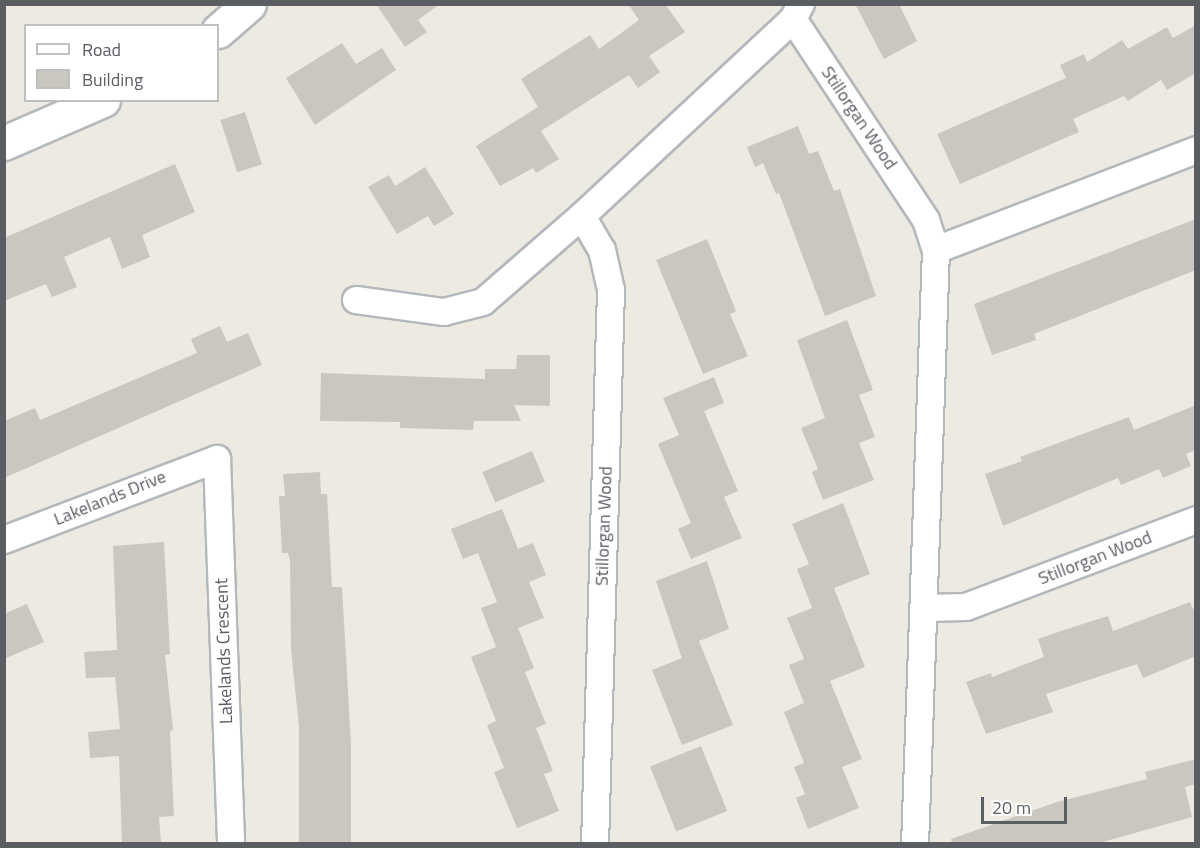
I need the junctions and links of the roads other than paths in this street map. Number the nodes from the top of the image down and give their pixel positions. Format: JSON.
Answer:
{"nodes":[{"id":1,"x":249,"y":4,"type":"edge"},
{"id":2,"x":797,"y":12,"type":"edge"},
{"id":3,"x":219,"y":30,"type":"edge"},
{"id":4,"x":98,"y":102,"type":"edge"},
{"id":5,"x":4,"y":143,"type":"edge"},
{"id":6,"x":1196,"y":150,"type":"edge"},
{"id":7,"x":582,"y":216,"type":"junction"},
{"id":8,"x":936,"y":250,"type":"junction"},
{"id":9,"x":356,"y":300,"type":"dead end"},
{"id":10,"x":217,"y":459,"type":"joint"},
{"id":11,"x":1196,"y":520,"type":"edge"},
{"id":12,"x":4,"y":540,"type":"edge"},
{"id":13,"x":925,"y":608,"type":"junction"},
{"id":14,"x":231,"y":843,"type":"edge"},
{"id":15,"x":595,"y":843,"type":"edge"},
{"id":16,"x":915,"y":843,"type":"edge"}],
"edges":[{"from":1,"to":3,"type":"street"},
{"from":2,"to":7,"type":"street","name":"Stillorgan Wood"},
{"from":2,"to":8,"type":"street","name":"Stillorgan Wood"},
{"from":4,"to":5,"type":"street"},
{"from":6,"to":8,"type":"street"},
{"from":7,"to":9,"type":"street","name":"Stillorgan Wood"},
{"from":7,"to":15,"type":"street","name":"Stillorgan Wood"},
{"from":8,"to":13,"type":"street","name":"Stillorgan Wood"},
{"from":10,"to":12,"type":"street","name":"Lakelands Drive"},
{"from":10,"to":14,"type":"street","name":"Lakelands Crescent"},
{"from":11,"to":13,"type":"street","name":"Stillorgan Wood"},
{"from":13,"to":16,"type":"street","name":"Stillorgan Wood"}]}
